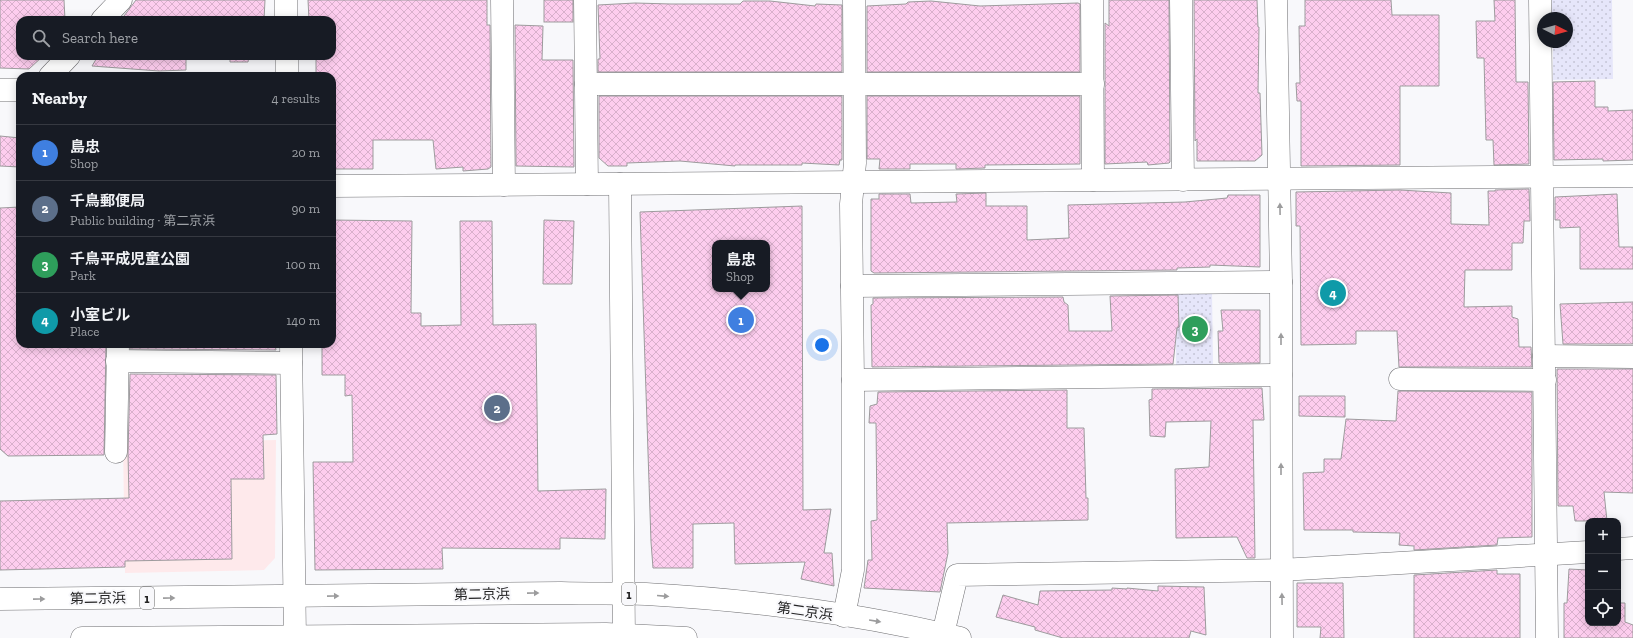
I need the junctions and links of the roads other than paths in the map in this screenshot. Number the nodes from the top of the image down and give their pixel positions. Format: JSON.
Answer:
{"nodes":[{"id":1,"x":121,"y":0,"type":"edge"},
{"id":2,"x":286,"y":0,"type":"edge"},
{"id":3,"x":502,"y":0,"type":"edge"},
{"id":4,"x":585,"y":0,"type":"edge"},
{"id":5,"x":854,"y":0,"type":"edge"},
{"id":6,"x":1092,"y":0,"type":"edge"},
{"id":7,"x":1181,"y":0,"type":"edge"},
{"id":8,"x":1276,"y":0,"type":"edge"},
{"id":9,"x":1540,"y":0,"type":"edge"},
{"id":10,"x":106,"y":16,"type":"edge"},
{"id":11,"x":286,"y":16,"type":"edge"},
{"id":12,"x":65,"y":60,"type":"edge"},
{"id":13,"x":287,"y":60,"type":"edge"},
{"id":14,"x":54,"y":72,"type":"edge"},
{"id":15,"x":287,"y":72,"type":"edge"},
{"id":16,"x":856,"y":83,"type":"junction"},
{"id":17,"x":586,"y":84,"type":"junction"},
{"id":18,"x":1093,"y":84,"type":"junction"},
{"id":19,"x":0,"y":90,"type":"edge"},
{"id":20,"x":16,"y":90,"type":"edge"},
{"id":21,"x":1633,"y":176,"type":"edge"},
{"id":22,"x":1542,"y":177,"type":"junction"},
{"id":23,"x":1279,"y":179,"type":"junction"},
{"id":24,"x":1094,"y":180,"type":"junction"},
{"id":25,"x":1183,"y":180,"type":"junction"},
{"id":26,"x":854,"y":183,"type":"junction"},
{"id":27,"x":587,"y":184,"type":"junction"},
{"id":28,"x":620,"y":184,"type":"junction"},
{"id":29,"x":504,"y":185,"type":"junction"},
{"id":30,"x":336,"y":186,"type":"edge"},
{"id":31,"x":1280,"y":282,"type":"junction"},
{"id":32,"x":852,"y":286,"type":"junction"},
{"id":33,"x":117,"y":352,"type":"edge"},
{"id":34,"x":291,"y":354,"type":"edge"},
{"id":35,"x":1544,"y":356,"type":"junction"},
{"id":36,"x":1633,"y":357,"type":"edge"},
{"id":37,"x":1281,"y":375,"type":"junction"},
{"id":38,"x":1400,"y":379,"type":"dead end"},
{"id":39,"x":853,"y":380,"type":"junction"},
{"id":40,"x":1545,"y":380,"type":"junction"},
{"id":41,"x":116,"y":452,"type":"dead end"},
{"id":42,"x":1633,"y":548,"type":"edge"},
{"id":43,"x":1621,"y":549,"type":"edge"},
{"id":44,"x":1585,"y":552,"type":"edge"},
{"id":45,"x":1546,"y":554,"type":"junction"},
{"id":46,"x":1281,"y":570,"type":"junction"},
{"id":47,"x":623,"y":594,"type":"junction"},
{"id":48,"x":294,"y":596,"type":"junction"},
{"id":49,"x":0,"y":599,"type":"edge"},
{"id":50,"x":844,"y":616,"type":"junction"},
{"id":51,"x":624,"y":636,"type":"edge"},
{"id":52,"x":952,"y":636,"type":"edge"},
{"id":53,"x":295,"y":637,"type":"edge"},
{"id":54,"x":82,"y":638,"type":"edge"},
{"id":55,"x":686,"y":638,"type":"edge"},
{"id":56,"x":1282,"y":638,"type":"edge"},
{"id":57,"x":1547,"y":638,"type":"edge"}],
"edges":[{"from":1,"to":10,"type":"main road"},
{"from":2,"to":11,"type":"main road"},
{"from":3,"to":29,"type":"main road"},
{"from":4,"to":17,"type":"main road"},
{"from":5,"to":16,"type":"main road"},
{"from":6,"to":18,"type":"main road"},
{"from":7,"to":25,"type":"main road"},
{"from":8,"to":23,"type":"main road"},
{"from":9,"to":22,"type":"main road"},
{"from":12,"to":14,"type":"main road"},
{"from":13,"to":15,"type":"main road"},
{"from":16,"to":17,"type":"main road"},
{"from":16,"to":18,"type":"main road"},
{"from":16,"to":26,"type":"main road"},
{"from":17,"to":27,"type":"main road"},
{"from":18,"to":24,"type":"main road"},
{"from":19,"to":20,"type":"main road"},
{"from":21,"to":22,"type":"main road"},
{"from":22,"to":23,"type":"main road"},
{"from":22,"to":35,"type":"main road"},
{"from":23,"to":25,"type":"main road"},
{"from":31,"to":23,"type":"main road","one_way":true},
{"from":24,"to":25,"type":"main road"},
{"from":24,"to":26,"type":"main road"},
{"from":26,"to":28,"type":"main road"},
{"from":26,"to":32,"type":"main road"},
{"from":27,"to":28,"type":"main road"},
{"from":27,"to":29,"type":"main road"},
{"from":28,"to":47,"type":"main road"},
{"from":29,"to":30,"type":"main road"},
{"from":31,"to":32,"type":"main road"},
{"from":37,"to":31,"type":"main road","one_way":true},
{"from":32,"to":39,"type":"main road"},
{"from":33,"to":34,"type":"main road"},
{"from":33,"to":41,"type":"main road"},
{"from":34,"to":48,"type":"main road"},
{"from":35,"to":36,"type":"main road"},
{"from":35,"to":40,"type":"main road"},
{"from":37,"to":39,"type":"main road"},
{"from":46,"to":37,"type":"main road","one_way":true},
{"from":38,"to":40,"type":"main road"},
{"from":39,"to":50,"type":"main road"},
{"from":40,"to":45,"type":"main road"},
{"from":42,"to":43,"type":"main road"},
{"from":44,"to":45,"type":"main road"},
{"from":45,"to":46,"type":"main road"},
{"from":45,"to":57,"type":"main road"},
{"from":46,"to":52,"type":"main road"},
{"from":56,"to":46,"type":"main road","one_way":true},
{"from":48,"to":47,"type":"main road","name":"第二京浜","number":"1","one_way":true},
{"from":47,"to":50,"type":"main road","name":"第二京浜","number":"1","one_way":true},
{"from":47,"to":51,"type":"main road"},
{"from":49,"to":48,"type":"main road","name":"第二京浜","number":"1","one_way":true},
{"from":48,"to":53,"type":"main road"},
{"from":50,"to":52,"type":"main road","name":"第二京浜","number":"1","one_way":true},
{"from":51,"to":53,"type":"main road"},
{"from":51,"to":55,"type":"main road"},
{"from":53,"to":54,"type":"main road"}]}
